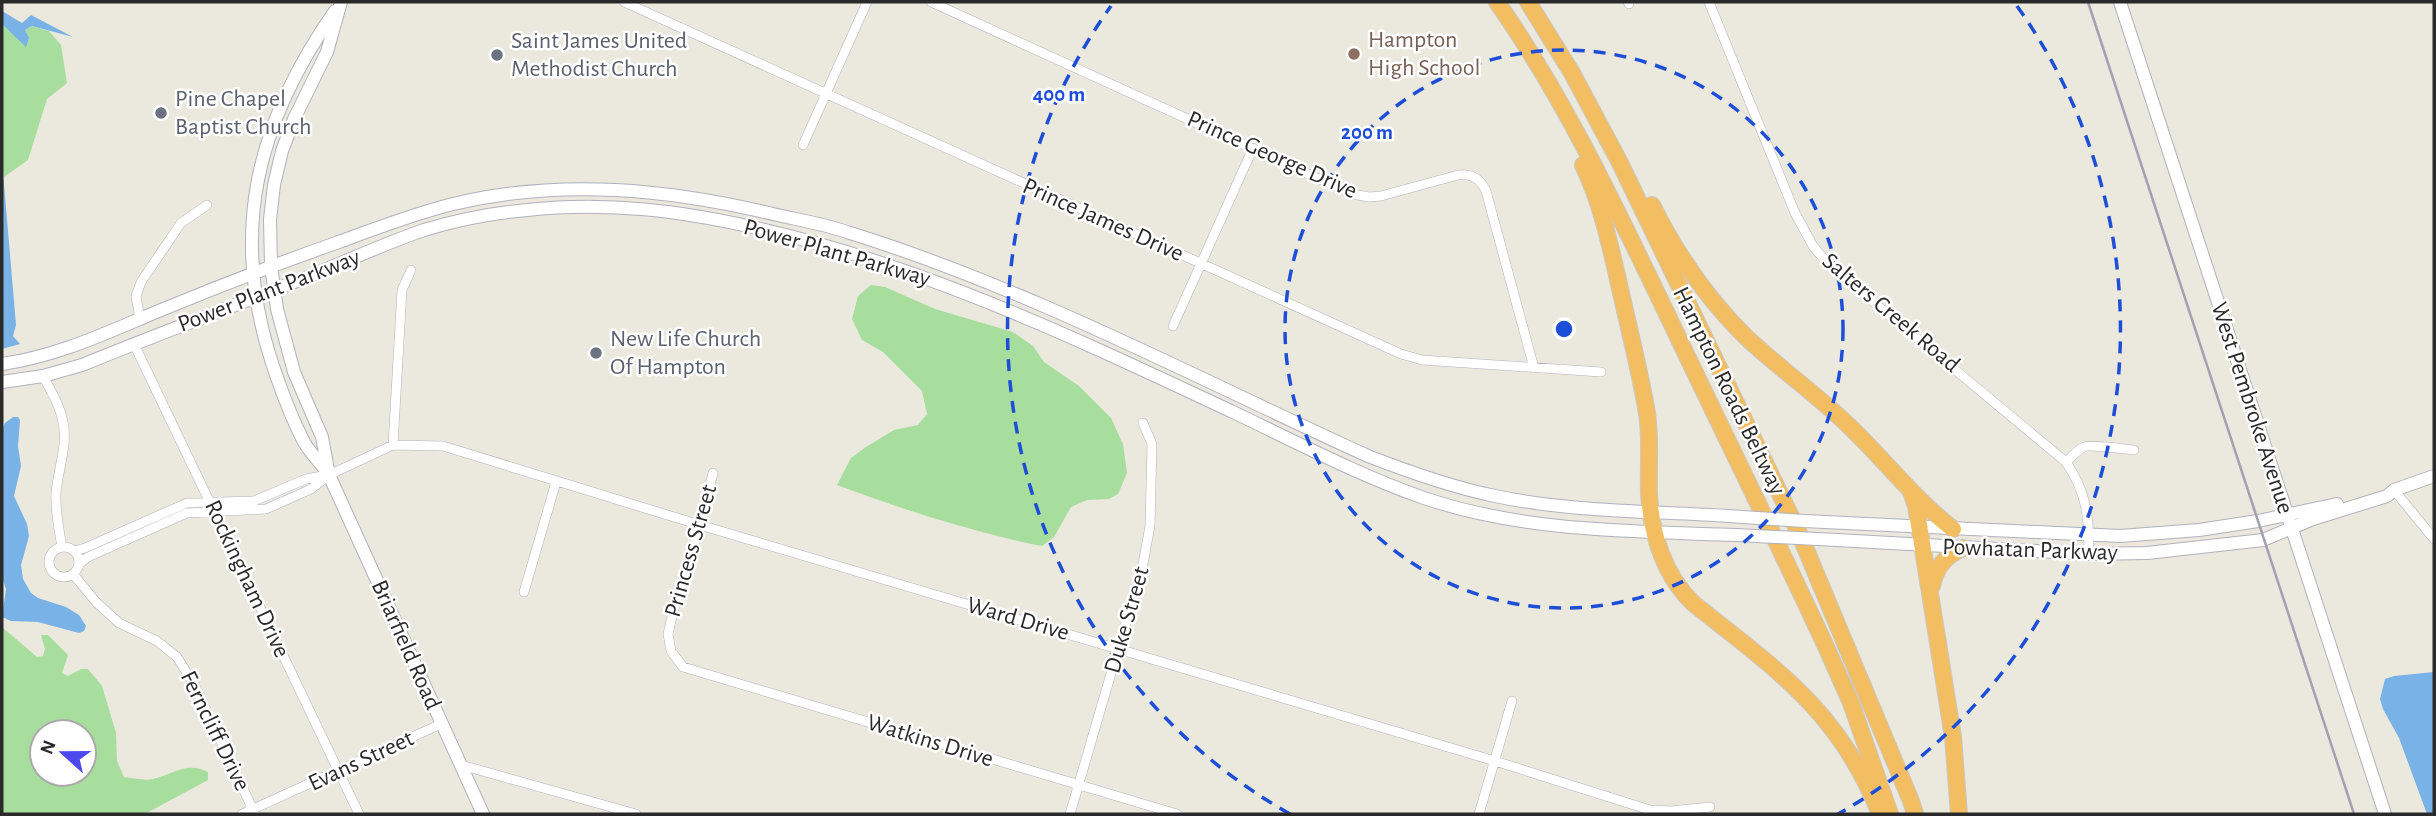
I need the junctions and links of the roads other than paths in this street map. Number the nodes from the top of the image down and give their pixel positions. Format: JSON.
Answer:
{"nodes":[{"id":1,"x":341,"y":2,"type":"edge"},
{"id":2,"x":624,"y":2,"type":"edge"},
{"id":3,"x":867,"y":2,"type":"edge"},
{"id":4,"x":931,"y":2,"type":"edge"},
{"id":5,"x":1497,"y":2,"type":"edge"},
{"id":6,"x":1528,"y":2,"type":"edge"},
{"id":7,"x":1709,"y":2,"type":"edge"},
{"id":8,"x":2120,"y":2,"type":"edge"},
{"id":9,"x":826,"y":94,"type":"junction"},
{"id":10,"x":1574,"y":125,"type":"junction"},
{"id":11,"x":803,"y":145,"type":"dead end"},
{"id":12,"x":1253,"y":148,"type":"junction"},
{"id":13,"x":1619,"y":161,"type":"junction"},
{"id":14,"x":207,"y":205,"type":"dead end"},
{"id":15,"x":1200,"y":264,"type":"junction"},
{"id":16,"x":271,"y":266,"type":"junction"},
{"id":17,"x":411,"y":270,"type":"dead end"},
{"id":18,"x":253,"y":272,"type":"junction"},
{"id":19,"x":273,"y":290,"type":"junction"},
{"id":20,"x":255,"y":296,"type":"junction"},
{"id":21,"x":140,"y":319,"type":"junction"},
{"id":22,"x":1173,"y":326,"type":"dead end"},
{"id":23,"x":134,"y":344,"type":"junction"},
{"id":24,"x":2,"y":364,"type":"edge"},
{"id":25,"x":1534,"y":368,"type":"junction"},
{"id":26,"x":1601,"y":372,"type":"dead end"},
{"id":27,"x":43,"y":376,"type":"junction"},
{"id":28,"x":2,"y":382,"type":"edge"},
{"id":29,"x":1143,"y":423,"type":"dead end"},
{"id":30,"x":393,"y":445,"type":"junction"},
{"id":31,"x":2134,"y":450,"type":"dead end"},
{"id":32,"x":2066,"y":462,"type":"junction"},
{"id":33,"x":713,"y":473,"type":"dead end"},
{"id":34,"x":330,"y":475,"type":"junction"},
{"id":35,"x":2434,"y":476,"type":"edge"},
{"id":36,"x":556,"y":482,"type":"junction"},
{"id":37,"x":1908,"y":487,"type":"junction"},
{"id":38,"x":2394,"y":490,"type":"junction"},
{"id":39,"x":210,"y":501,"type":"junction"},
{"id":40,"x":1651,"y":511,"type":"junction"},
{"id":41,"x":215,"y":512,"type":"junction"},
{"id":42,"x":2289,"y":522,"type":"junction"},
{"id":43,"x":700,"y":525,"type":"junction"},
{"id":44,"x":1919,"y":528,"type":"junction"},
{"id":45,"x":1954,"y":529,"type":"junction"},
{"id":46,"x":1655,"y":532,"type":"junction"},
{"id":47,"x":2089,"y":536,"type":"junction"},
{"id":48,"x":2434,"y":539,"type":"edge"},
{"id":49,"x":1923,"y":546,"type":"junction"},
{"id":50,"x":62,"y":547,"type":"junction"},
{"id":51,"x":1963,"y":548,"type":"junction"},
{"id":52,"x":74,"y":551,"type":"junction"},
{"id":53,"x":2089,"y":554,"type":"junction"},
{"id":54,"x":79,"y":564,"type":"junction"},
{"id":55,"x":74,"y":574,"type":"junction"},
{"id":56,"x":524,"y":592,"type":"dead end"},
{"id":57,"x":1931,"y":592,"type":"junction"},
{"id":58,"x":1119,"y":648,"type":"junction"},
{"id":59,"x":683,"y":667,"type":"joint"},
{"id":60,"x":1512,"y":701,"type":"dead end"},
{"id":61,"x":442,"y":724,"type":"junction"},
{"id":62,"x":1495,"y":761,"type":"junction"},
{"id":63,"x":461,"y":765,"type":"junction"},
{"id":64,"x":339,"y":772,"type":"junction"},
{"id":65,"x":1079,"y":785,"type":"junction"},
{"id":66,"x":1710,"y":807,"type":"dead end"},
{"id":67,"x":254,"y":812,"type":"edge"},
{"id":68,"x":242,"y":814,"type":"edge"},
{"id":69,"x":359,"y":814,"type":"edge"},
{"id":70,"x":483,"y":814,"type":"edge"},
{"id":71,"x":636,"y":814,"type":"edge"},
{"id":72,"x":1070,"y":814,"type":"edge"},
{"id":73,"x":1177,"y":814,"type":"edge"},
{"id":74,"x":1479,"y":814,"type":"edge"},
{"id":75,"x":1880,"y":814,"type":"edge"},
{"id":76,"x":1890,"y":814,"type":"edge"},
{"id":77,"x":1915,"y":814,"type":"edge"},
{"id":78,"x":1959,"y":814,"type":"edge"},
{"id":79,"x":2385,"y":814,"type":"edge"}],
"edges":[{"from":1,"to":16,"type":"main road","name":"Briarfield Road"},
{"from":1,"to":18,"type":"main road","name":"Briarfield Road"},
{"from":2,"to":9,"type":"street","name":"Prince James Drive"},
{"from":3,"to":9,"type":"street"},
{"from":4,"to":12,"type":"street","name":"Prince George Drive"},
{"from":5,"to":10,"type":"highway","name":"Hampton Roads Beltway"},
{"from":6,"to":13,"type":"highway","name":"Hampton Roads Beltway"},
{"from":7,"to":32,"type":"street","name":"Salters Creek Road"},
{"from":8,"to":42,"type":"main road","name":"West Pembroke Avenue"},
{"from":9,"to":11,"type":"street"},
{"from":9,"to":15,"type":"street","name":"Prince James Drive"},
{"from":10,"to":40,"type":"highway"},
{"from":10,"to":76,"type":"highway","name":"Hampton Roads Beltway"},
{"from":12,"to":15,"type":"street"},
{"from":12,"to":25,"type":"street","name":"Prince George Drive"},
{"from":13,"to":37,"type":"highway"},
{"from":13,"to":77,"type":"highway","name":"Hampton Roads Beltway"},
{"from":14,"to":21,"type":"street"},
{"from":15,"to":22,"type":"street"},
{"from":15,"to":25,"type":"street","name":"Prince James Drive"},
{"from":16,"to":18,"type":"main road","name":"Power Plant Parkway"},
{"from":16,"to":19,"type":"main road","name":"Briarfield Road"},
{"from":16,"to":40,"type":"main road","name":"Power Plant Parkway"},
{"from":17,"to":30,"type":"street"},
{"from":18,"to":20,"type":"main road","name":"Briarfield Road"},
{"from":18,"to":21,"type":"main road","name":"Power Plant Parkway"},
{"from":19,"to":20,"type":"main road","name":"Power Plant Parkway"},
{"from":19,"to":34,"type":"main road","name":"Briarfield Road"},
{"from":19,"to":46,"type":"main road","name":"Power Plant Parkway"},
{"from":20,"to":23,"type":"main road","name":"Power Plant Parkway"},
{"from":20,"to":34,"type":"main road","name":"Briarfield Road"},
{"from":21,"to":24,"type":"main road","name":"Power Plant Parkway"},
{"from":23,"to":27,"type":"main road","name":"Power Plant Parkway"},
{"from":23,"to":39,"type":"street","name":"Rockingham Drive"},
{"from":25,"to":26,"type":"street","name":"Prince James Drive"},
{"from":27,"to":28,"type":"main road","name":"Power Plant Parkway"},
{"from":27,"to":50,"type":"street"},
{"from":29,"to":58,"type":"street","name":"Duke Street"},
{"from":30,"to":34,"type":"street","name":"Ward Drive"},
{"from":30,"to":36,"type":"street","name":"Ward Drive"},
{"from":31,"to":32,"type":"street"},
{"from":32,"to":47,"type":"street","name":"Salters Creek Road"},
{"from":33,"to":43,"type":"street","name":"Princess Street"},
{"from":34,"to":39,"type":"street"},
{"from":34,"to":41,"type":"street"},
{"from":34,"to":61,"type":"main road","name":"Briarfield Road"},
{"from":35,"to":38,"type":"main road","name":"Powhatan Parkway"},
{"from":36,"to":43,"type":"street","name":"Ward Drive"},
{"from":36,"to":56,"type":"street"},
{"from":37,"to":44,"type":"highway"},
{"from":37,"to":45,"type":"highway"},
{"from":38,"to":42,"type":"main road","name":"Powhatan Parkway"},
{"from":38,"to":48,"type":"street"},
{"from":39,"to":41,"type":"street","name":"Rockingham Drive"},
{"from":39,"to":52,"type":"street"},
{"from":40,"to":44,"type":"main road","name":"Powhatan Parkway","bridge":true},
{"from":40,"to":46,"type":"highway"},
{"from":41,"to":54,"type":"street"},
{"from":41,"to":64,"type":"street","name":"Rockingham Drive"},
{"from":42,"to":47,"type":"main road","name":"Powhatan Parkway"},
{"from":42,"to":53,"type":"main road","name":"Powhatan Parkway"},
{"from":42,"to":79,"type":"main road","name":"West Pembroke Avenue"},
{"from":43,"to":58,"type":"street","name":"Ward Drive"},
{"from":43,"to":59,"type":"street","name":"Princess Street"},
{"from":44,"to":45,"type":"main road","name":"Powhatan Parkway"},
{"from":44,"to":49,"type":"highway"},
{"from":45,"to":47,"type":"main road","name":"Powhatan Parkway"},
{"from":46,"to":49,"type":"main road","name":"Powhatan Parkway","bridge":true},
{"from":46,"to":75,"type":"highway"},
{"from":47,"to":53,"type":"street","name":"Salters Creek Road"},
{"from":49,"to":51,"type":"main road","name":"Powhatan Parkway"},
{"from":49,"to":57,"type":"highway"},
{"from":50,"to":52,"type":"street"},
{"from":50,"to":55,"type":"street"},
{"from":51,"to":53,"type":"main road","name":"Powhatan Parkway"},
{"from":51,"to":57,"type":"highway"},
{"from":52,"to":54,"type":"street"},
{"from":54,"to":55,"type":"street"},
{"from":55,"to":67,"type":"street","name":"Ferncliff Drive"},
{"from":57,"to":78,"type":"highway"},
{"from":58,"to":62,"type":"street","name":"Ward Drive"},
{"from":58,"to":65,"type":"street","name":"Duke Street"},
{"from":59,"to":65,"type":"street","name":"Watkins Drive"},
{"from":60,"to":62,"type":"street"},
{"from":61,"to":63,"type":"main road","name":"Briarfield Road"},
{"from":61,"to":64,"type":"street","name":"Evans Street"},
{"from":62,"to":66,"type":"street","name":"Ward Drive"},
{"from":62,"to":74,"type":"street"},
{"from":63,"to":70,"type":"main road","name":"Briarfield Road"},
{"from":63,"to":71,"type":"street"},
{"from":64,"to":67,"type":"street","name":"Evans Street"},
{"from":64,"to":69,"type":"street","name":"Rockingham Drive"},
{"from":65,"to":72,"type":"street","name":"Duke Street"},
{"from":65,"to":73,"type":"street","name":"Watkins Drive"},
{"from":67,"to":68,"type":"street","name":"Evans Street"}]}
